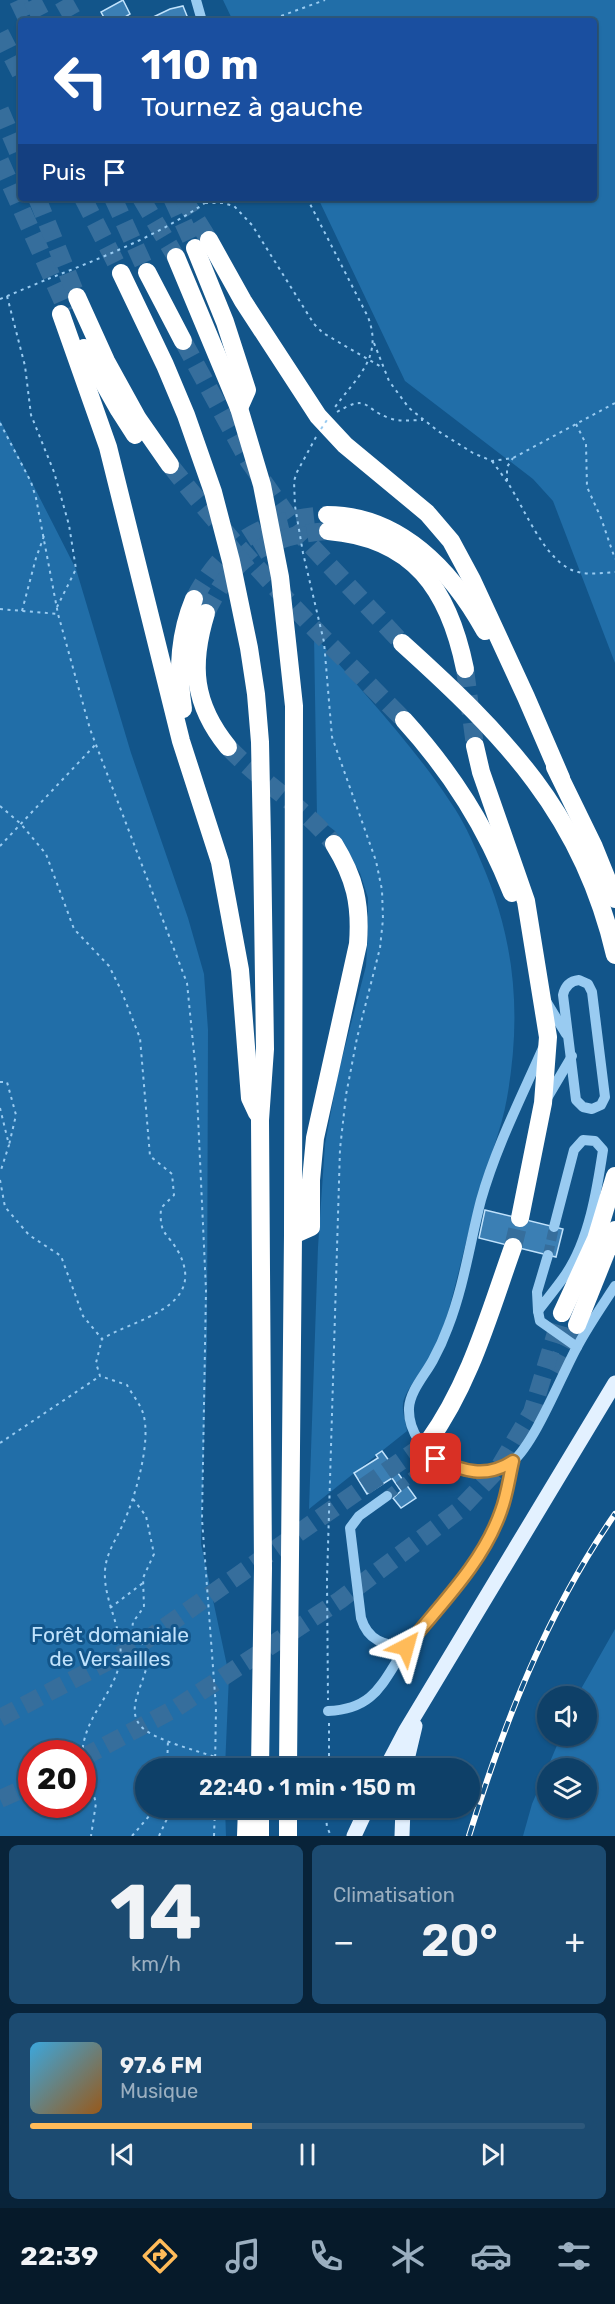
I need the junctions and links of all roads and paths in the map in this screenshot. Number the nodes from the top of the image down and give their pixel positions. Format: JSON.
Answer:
{"nodes":[{"id":1,"x":196,"y":0,"type":"edge"},
{"id":2,"x":325,"y":0,"type":"edge"},
{"id":3,"x":201,"y":18,"type":"edge"},
{"id":4,"x":275,"y":18,"type":"edge"},
{"id":5,"x":309,"y":201,"type":"edge"},
{"id":6,"x":205,"y":203,"type":"joint"},
{"id":7,"x":176,"y":257,"type":"tunnel mouth"},
{"id":8,"x":147,"y":272,"type":"tunnel mouth"},
{"id":9,"x":121,"y":273,"type":"tunnel mouth"},
{"id":10,"x":7,"y":296,"type":"junction"},
{"id":11,"x":0,"y":299,"type":"edge"},
{"id":12,"x":183,"y":341,"type":"tunnel mouth"},
{"id":13,"x":374,"y":343,"type":"junction"},
{"id":14,"x":369,"y":359,"type":"junction"},
{"id":15,"x":383,"y":368,"type":"junction"},
{"id":16,"x":615,"y":403,"type":"edge"},
{"id":17,"x":238,"y":408,"type":"junction"},
{"id":18,"x":329,"y":417,"type":"junction"},
{"id":19,"x":423,"y":420,"type":"junction"},
{"id":20,"x":0,"y":423,"type":"edge"},
{"id":21,"x":576,"y":424,"type":"junction"},
{"id":22,"x":513,"y":458,"type":"junction"},
{"id":23,"x":492,"y":461,"type":"junction"},
{"id":24,"x":167,"y":470,"type":"tunnel mouth"},
{"id":25,"x":508,"y":483,"type":"junction"},
{"id":26,"x":45,"y":534,"type":"junction"},
{"id":27,"x":615,"y":559,"type":"edge"},
{"id":28,"x":615,"y":572,"type":"edge"},
{"id":29,"x":57,"y":607,"type":"junction"},
{"id":30,"x":0,"y":609,"type":"edge"},
{"id":31,"x":22,"y":611,"type":"junction"},
{"id":32,"x":58,"y":614,"type":"junction"},
{"id":33,"x":402,"y":643,"type":"tunnel mouth"},
{"id":34,"x":465,"y":669,"type":"tunnel mouth"},
{"id":35,"x":404,"y":720,"type":"tunnel mouth"},
{"id":36,"x":96,"y":744,"type":"junction"},
{"id":37,"x":475,"y":746,"type":"tunnel mouth"},
{"id":38,"x":228,"y":747,"type":"tunnel mouth"},
{"id":39,"x":561,"y":778,"type":"junction"},
{"id":40,"x":0,"y":806,"type":"edge"},
{"id":41,"x":21,"y":824,"type":"junction"},
{"id":42,"x":334,"y":844,"type":"tunnel mouth"},
{"id":43,"x":0,"y":846,"type":"edge"},
{"id":44,"x":220,"y":862,"type":"junction"},
{"id":45,"x":615,"y":899,"type":"edge"},
{"id":46,"x":615,"y":955,"type":"edge"},
{"id":47,"x":540,"y":989,"type":"junction"},
{"id":48,"x":548,"y":1037,"type":"junction"},
{"id":49,"x":569,"y":1038,"type":"junction"},
{"id":50,"x":572,"y":1056,"type":"junction"},
{"id":51,"x":0,"y":1082,"type":"edge"},
{"id":52,"x":543,"y":1103,"type":"junction"},
{"id":53,"x":0,"y":1108,"type":"edge"},
{"id":54,"x":260,"y":1120,"type":"junction"},
{"id":55,"x":9,"y":1145,"type":"junction"},
{"id":56,"x":0,"y":1173,"type":"edge"},
{"id":57,"x":615,"y":1176,"type":"edge"},
{"id":58,"x":0,"y":1180,"type":"edge"},
{"id":59,"x":520,"y":1218,"type":"tunnel mouth"},
{"id":60,"x":554,"y":1227,"type":"tunnel mouth"},
{"id":61,"x":615,"y":1230,"type":"edge"},
{"id":62,"x":293,"y":1235,"type":"junction"},
{"id":63,"x":513,"y":1246,"type":"tunnel mouth"},
{"id":64,"x":548,"y":1255,"type":"tunnel mouth"},
{"id":65,"x":615,"y":1286,"type":"edge"},
{"id":66,"x":537,"y":1311,"type":"junction"},
{"id":67,"x":562,"y":1313,"type":"tunnel mouth"},
{"id":68,"x":577,"y":1325,"type":"tunnel mouth"},
{"id":69,"x":102,"y":1340,"type":"junction"},
{"id":70,"x":577,"y":1347,"type":"junction"},
{"id":71,"x":100,"y":1376,"type":"junction"},
{"id":72,"x":615,"y":1383,"type":"edge"},
{"id":73,"x":428,"y":1442,"type":"tunnel mouth"},
{"id":74,"x":0,"y":1443,"type":"edge"},
{"id":75,"x":436,"y":1459,"type":"junction"},
{"id":76,"x":513,"y":1461,"type":"junction"},
{"id":77,"x":418,"y":1472,"type":"tunnel mouth"},
{"id":78,"x":387,"y":1496,"type":"tunnel mouth"},
{"id":79,"x":133,"y":1499,"type":"junction"},
{"id":80,"x":263,"y":1568,"type":"junction"},
{"id":81,"x":143,"y":1583,"type":"junction"},
{"id":82,"x":110,"y":1608,"type":"junction"},
{"id":83,"x":406,"y":1647,"type":"junction"},
{"id":84,"x":422,"y":1703,"type":"junction"},
{"id":85,"x":328,"y":1711,"type":"junction"},
{"id":86,"x":83,"y":1740,"type":"edge"},
{"id":87,"x":168,"y":1740,"type":"junction"},
{"id":88,"x":216,"y":1757,"type":"joint"},
{"id":89,"x":167,"y":1758,"type":"edge"},
{"id":90,"x":248,"y":1758,"type":"edge"},
{"id":91,"x":260,"y":1758,"type":"edge"},
{"id":92,"x":288,"y":1758,"type":"edge"},
{"id":93,"x":329,"y":1758,"type":"edge"},
{"id":94,"x":391,"y":1758,"type":"edge"},
{"id":95,"x":407,"y":1758,"type":"edge"},
{"id":96,"x":94,"y":1818,"type":"edge"},
{"id":97,"x":147,"y":1818,"type":"edge"},
{"id":98,"x":166,"y":1818,"type":"edge"},
{"id":99,"x":214,"y":1818,"type":"edge"},
{"id":100,"x":247,"y":1818,"type":"edge"},
{"id":101,"x":260,"y":1818,"type":"edge"},
{"id":102,"x":288,"y":1818,"type":"edge"},
{"id":103,"x":326,"y":1818,"type":"edge"},
{"id":104,"x":363,"y":1818,"type":"edge"},
{"id":105,"x":403,"y":1818,"type":"edge"},
{"id":106,"x":91,"y":1836,"type":"edge"},
{"id":107,"x":132,"y":1836,"type":"edge"},
{"id":108,"x":159,"y":1836,"type":"edge"},
{"id":109,"x":214,"y":1836,"type":"edge"},
{"id":110,"x":246,"y":1836,"type":"edge"},
{"id":111,"x":260,"y":1836,"type":"edge"},
{"id":112,"x":288,"y":1836,"type":"edge"},
{"id":113,"x":331,"y":1836,"type":"edge"},
{"id":114,"x":354,"y":1836,"type":"edge"},
{"id":115,"x":402,"y":1836,"type":"edge"}],
"edges":[{"from":1,"to":3,"type":"street"},
{"from":2,"to":4,"type":"path"},
{"from":5,"to":13,"type":"path"},
{"from":6,"to":10,"type":"path","bridge":true},
{"from":6,"to":14,"type":"path"},
{"from":7,"to":17,"type":"highway"},
{"from":8,"to":12,"type":"highway"},
{"from":9,"to":54,"type":"highway"},
{"from":10,"to":11,"type":"path"},
{"from":10,"to":29,"type":"path"},
{"from":13,"to":14,"type":"path"},
{"from":13,"to":15,"type":"path"},
{"from":14,"to":15,"type":"path"},
{"from":14,"to":18,"type":"path"},
{"from":15,"to":19,"type":"path"},
{"from":16,"to":21,"type":"path"},
{"from":17,"to":39,"type":"highway"},
{"from":17,"to":62,"type":"highway"},
{"from":18,"to":19,"type":"path"},
{"from":18,"to":85,"type":"path","bridge":true},
{"from":19,"to":23,"type":"path"},
{"from":20,"to":26,"type":"path"},
{"from":21,"to":22,"type":"path"},
{"from":21,"to":27,"type":"path"},
{"from":22,"to":23,"type":"path"},
{"from":22,"to":25,"type":"path"},
{"from":23,"to":25,"type":"path"},
{"from":24,"to":44,"type":"highway"},
{"from":25,"to":28,"type":"path"},
{"from":26,"to":29,"type":"path"},
{"from":26,"to":31,"type":"path"},
{"from":29,"to":32,"type":"path"},
{"from":30,"to":31,"type":"path"},
{"from":31,"to":32,"type":"path"},
{"from":32,"to":36,"type":"path"},
{"from":33,"to":46,"type":"highway"},
{"from":34,"to":39,"type":"highway"},
{"from":35,"to":47,"type":"highway"},
{"from":36,"to":41,"type":"path"},
{"from":36,"to":88,"type":"path"},
{"from":37,"to":47,"type":"highway"},
{"from":38,"to":44,"type":"highway"},
{"from":39,"to":45,"type":"highway"},
{"from":40,"to":41,"type":"path"},
{"from":41,"to":43,"type":"path"},
{"from":41,"to":69,"type":"path"},
{"from":42,"to":62,"type":"highway"},
{"from":44,"to":54,"type":"highway"},
{"from":47,"to":48,"type":"highway"},
{"from":47,"to":49,"type":"street"},
{"from":48,"to":52,"type":"highway"},
{"from":48,"to":75,"type":"street"},
{"from":49,"to":50,"type":"street"},
{"from":49,"to":50,"type":"street"},
{"from":50,"to":52,"type":"street"},
{"from":51,"to":55,"type":"path"},
{"from":52,"to":59,"type":"highway"},
{"from":53,"to":55,"type":"path"},
{"from":54,"to":80,"type":"highway"},
{"from":55,"to":56,"type":"path"},
{"from":57,"to":67,"type":"highway"},
{"from":58,"to":69,"type":"path"},
{"from":60,"to":66,"type":"street"},
{"from":61,"to":68,"type":"highway"},
{"from":62,"to":92,"type":"highway"},
{"from":63,"to":73,"type":"highway"},
{"from":64,"to":66,"type":"street"},
{"from":65,"to":70,"type":"street"},
{"from":66,"to":70,"type":"street"},
{"from":69,"to":71,"type":"path"},
{"from":70,"to":76,"type":"street"},
{"from":71,"to":74,"type":"path"},
{"from":71,"to":79,"type":"path"},
{"from":72,"to":84,"type":"main road"},
{"from":75,"to":76,"type":"street"},
{"from":75,"to":77,"type":"street"},
{"from":76,"to":83,"type":"street"},
{"from":78,"to":83,"type":"street"},
{"from":79,"to":81,"type":"path"},
{"from":79,"to":82,"type":"path"},
{"from":80,"to":90,"type":"highway"},
{"from":80,"to":91,"type":"highway"},
{"from":81,"to":82,"type":"path"},
{"from":81,"to":87,"type":"path"},
{"from":82,"to":86,"type":"path"},
{"from":83,"to":85,"type":"street"},
{"from":84,"to":94,"type":"main road"},
{"from":84,"to":95,"type":"main road"},
{"from":85,"to":93,"type":"path"},
{"from":87,"to":88,"type":"path"},
{"from":87,"to":89,"type":"path"},
{"from":96,"to":106,"type":"path"},
{"from":97,"to":107,"type":"path"},
{"from":98,"to":108,"type":"path"},
{"from":99,"to":109,"type":"path"},
{"from":100,"to":110,"type":"highway"},
{"from":101,"to":111,"type":"highway"},
{"from":102,"to":112,"type":"highway"},
{"from":103,"to":113,"type":"path"},
{"from":104,"to":114,"type":"main road"},
{"from":105,"to":115,"type":"main road"}]}
